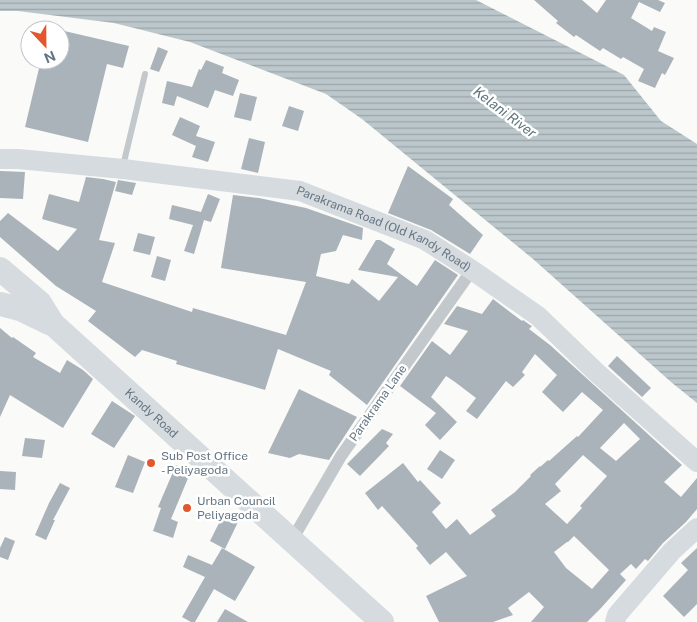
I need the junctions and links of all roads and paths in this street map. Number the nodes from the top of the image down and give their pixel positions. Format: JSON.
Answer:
{"nodes":[{"id":1,"x":145,"y":74,"type":"dead end"},
{"id":2,"x":0,"y":159,"type":"edge"},
{"id":3,"x":122,"y":169,"type":"junction"},
{"id":4,"x":0,"y":269,"type":"edge"},
{"id":5,"x":472,"y":270,"type":"junction"},
{"id":6,"x":7,"y":310,"type":"edge"},
{"id":7,"x":53,"y":324,"type":"junction"},
{"id":8,"x":697,"y":462,"type":"edge"},
{"id":9,"x":697,"y":528,"type":"edge"},
{"id":10,"x":292,"y":540,"type":"junction"},
{"id":11,"x":382,"y":622,"type":"edge"},
{"id":12,"x":615,"y":622,"type":"edge"}],
"edges":[{"from":1,"to":3,"type":"lane"},
{"from":2,"to":3,"type":"main road","name":"Parakrama Road (Old Kandy Road)"},
{"from":3,"to":5,"type":"main road","name":"Parakrama Road (Old Kandy Road)"},
{"from":4,"to":7,"type":"highway","name":"Kandy Road"},
{"from":5,"to":8,"type":"main road","name":"Parakrama Road (Old Kandy Road)"},
{"from":5,"to":10,"type":"street","name":"Parakrama Lane"},
{"from":6,"to":7,"type":"highway","name":"Kandy Road"},
{"from":7,"to":10,"type":"highway","name":"Kandy Road"},
{"from":9,"to":12,"type":"main road"},
{"from":10,"to":11,"type":"highway","name":"Kandy Road"}]}
